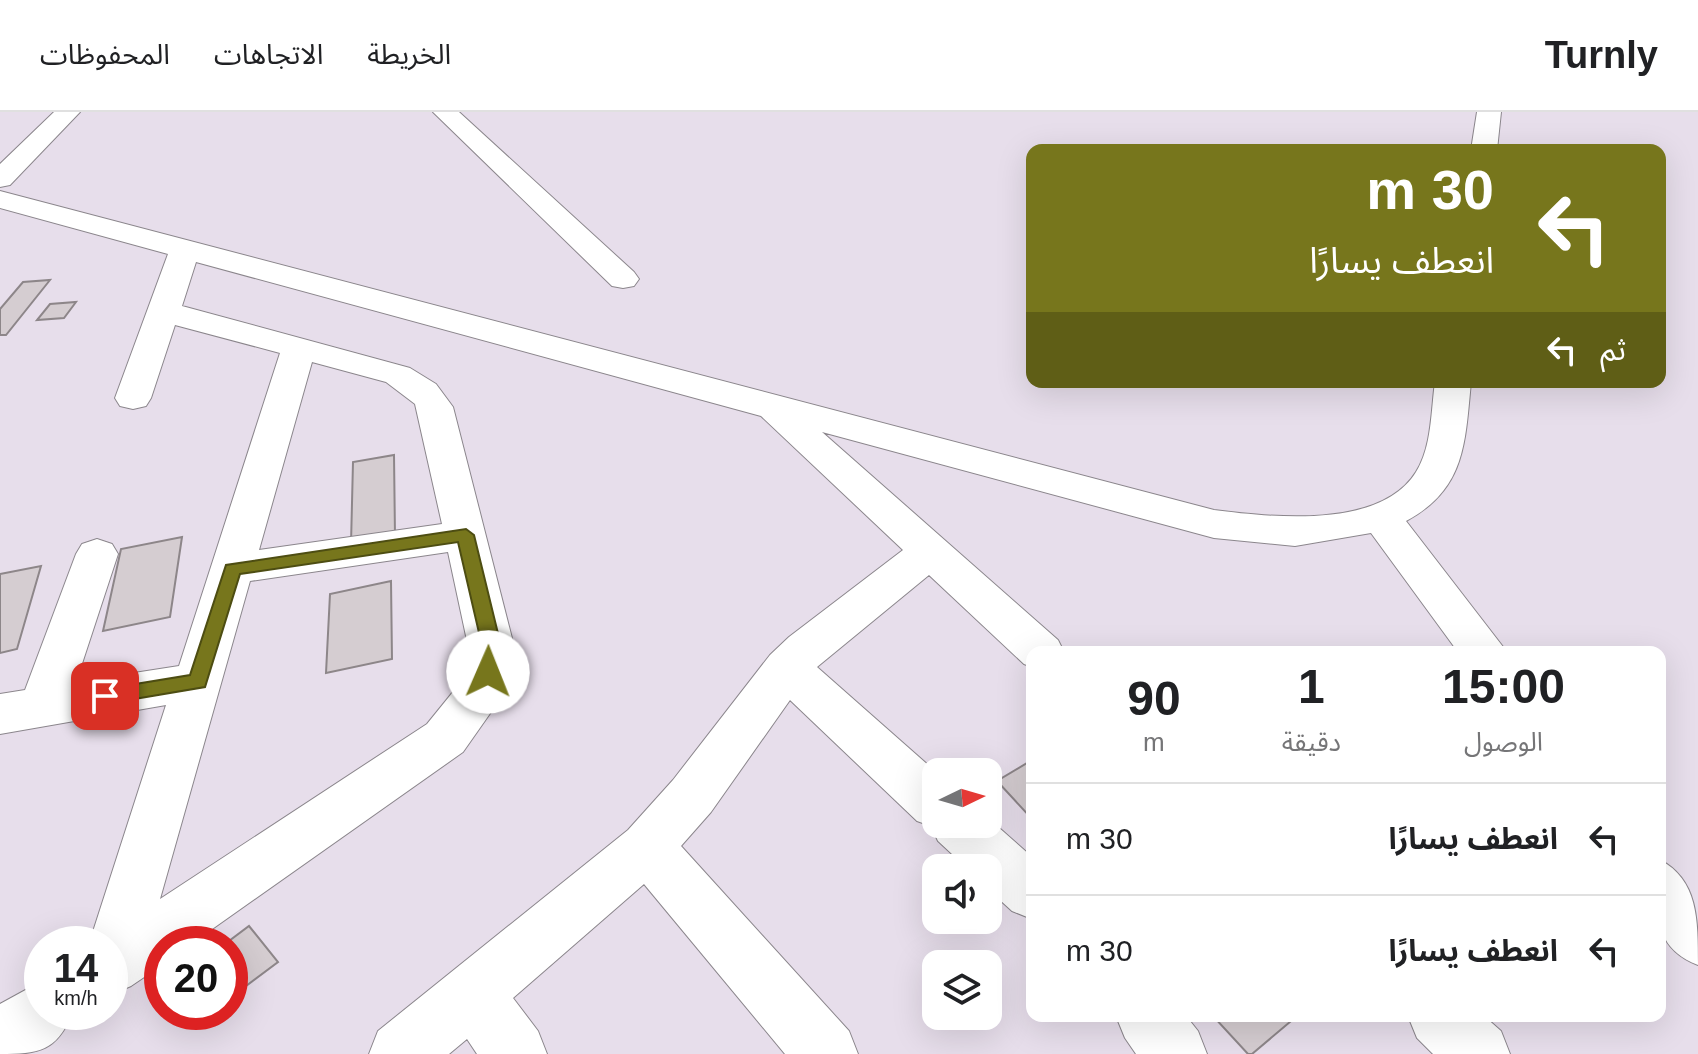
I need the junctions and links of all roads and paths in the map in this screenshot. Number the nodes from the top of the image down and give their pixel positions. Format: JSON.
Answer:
{"nodes":[{"id":1,"x":68,"y":112,"type":"edge"},
{"id":2,"x":445,"y":112,"type":"edge"},
{"id":3,"x":1489,"y":112,"type":"edge"},
{"id":4,"x":1485,"y":144,"type":"edge"},
{"id":5,"x":0,"y":179,"type":"edge"},
{"id":6,"x":0,"y":199,"type":"edge"},
{"id":7,"x":185,"y":250,"type":"junction"},
{"id":8,"x":623,"y":279,"type":"dead end"},
{"id":9,"x":163,"y":311,"type":"junction"},
{"id":10,"x":299,"y":347,"type":"junction"},
{"id":11,"x":1452,"y":388,"type":"edge"},
{"id":12,"x":133,"y":398,"type":"dead end"},
{"id":13,"x":772,"y":407,"type":"junction"},
{"id":14,"x":1381,"y":517,"type":"junction"},
{"id":15,"x":466,"y":535,"type":"junction"},
{"id":16,"x":930,"y":551,"type":"junction"},
{"id":17,"x":97,"y":554,"type":"dead end"},
{"id":18,"x":232,"y":569,"type":"junction"},
{"id":19,"x":1034,"y":646,"type":"edge"},
{"id":20,"x":1479,"y":646,"type":"edge"},
{"id":21,"x":787,"y":668,"type":"junction"},
{"id":22,"x":198,"y":681,"type":"junction"},
{"id":23,"x":22,"y":710,"type":"edge"},
{"id":24,"x":922,"y":792,"type":"edge"},
{"id":25,"x":972,"y":838,"type":"edge"},
{"id":26,"x":647,"y":847,"type":"junction"},
{"id":27,"x":1026,"y":887,"type":"edge"},
{"id":28,"x":1666,"y":894,"type":"edge"},
{"id":29,"x":123,"y":926,"type":"edge"},
{"id":30,"x":1698,"y":937,"type":"edge"},
{"id":31,"x":128,"y":953,"type":"edge"},
{"id":32,"x":473,"y":994,"type":"junction"},
{"id":33,"x":1151,"y":1022,"type":"edge"},
{"id":34,"x":1445,"y":1022,"type":"edge"},
{"id":35,"x":24,"y":1024,"type":"edge"},
{"id":36,"x":0,"y":1041,"type":"edge"},
{"id":37,"x":401,"y":1054,"type":"edge"},
{"id":38,"x":515,"y":1054,"type":"edge"},
{"id":39,"x":826,"y":1054,"type":"edge"},
{"id":40,"x":1175,"y":1054,"type":"edge"},
{"id":41,"x":1478,"y":1054,"type":"edge"}],
"edges":[{"from":1,"to":5,"type":"lane"},
{"from":2,"to":8,"type":"lane"},
{"from":3,"to":4,"type":"lane"},
{"from":6,"to":7,"type":"lane"},
{"from":7,"to":9,"type":"lane"},
{"from":7,"to":13,"type":"lane"},
{"from":9,"to":10,"type":"lane"},
{"from":9,"to":12,"type":"lane"},
{"from":10,"to":15,"type":"lane"},
{"from":10,"to":18,"type":"lane"},
{"from":11,"to":14,"type":"lane"},
{"from":13,"to":14,"type":"lane"},
{"from":13,"to":16,"type":"lane"},
{"from":14,"to":20,"type":"lane"},
{"from":15,"to":18,"type":"lane"},
{"from":15,"to":31,"type":"lane"},
{"from":16,"to":19,"type":"lane"},
{"from":16,"to":21,"type":"lane"},
{"from":17,"to":23,"type":"lane"},
{"from":18,"to":22,"type":"lane"},
{"from":21,"to":24,"type":"lane"},
{"from":21,"to":26,"type":"lane"},
{"from":22,"to":23,"type":"lane"},
{"from":22,"to":29,"type":"lane"},
{"from":25,"to":27,"type":"lane"},
{"from":26,"to":32,"type":"lane"},
{"from":26,"to":39,"type":"lane"},
{"from":28,"to":30,"type":"lane"},
{"from":32,"to":37,"type":"lane"},
{"from":32,"to":38,"type":"lane"},
{"from":33,"to":40,"type":"lane"},
{"from":34,"to":41,"type":"lane"},
{"from":35,"to":36,"type":"lane"}]}
